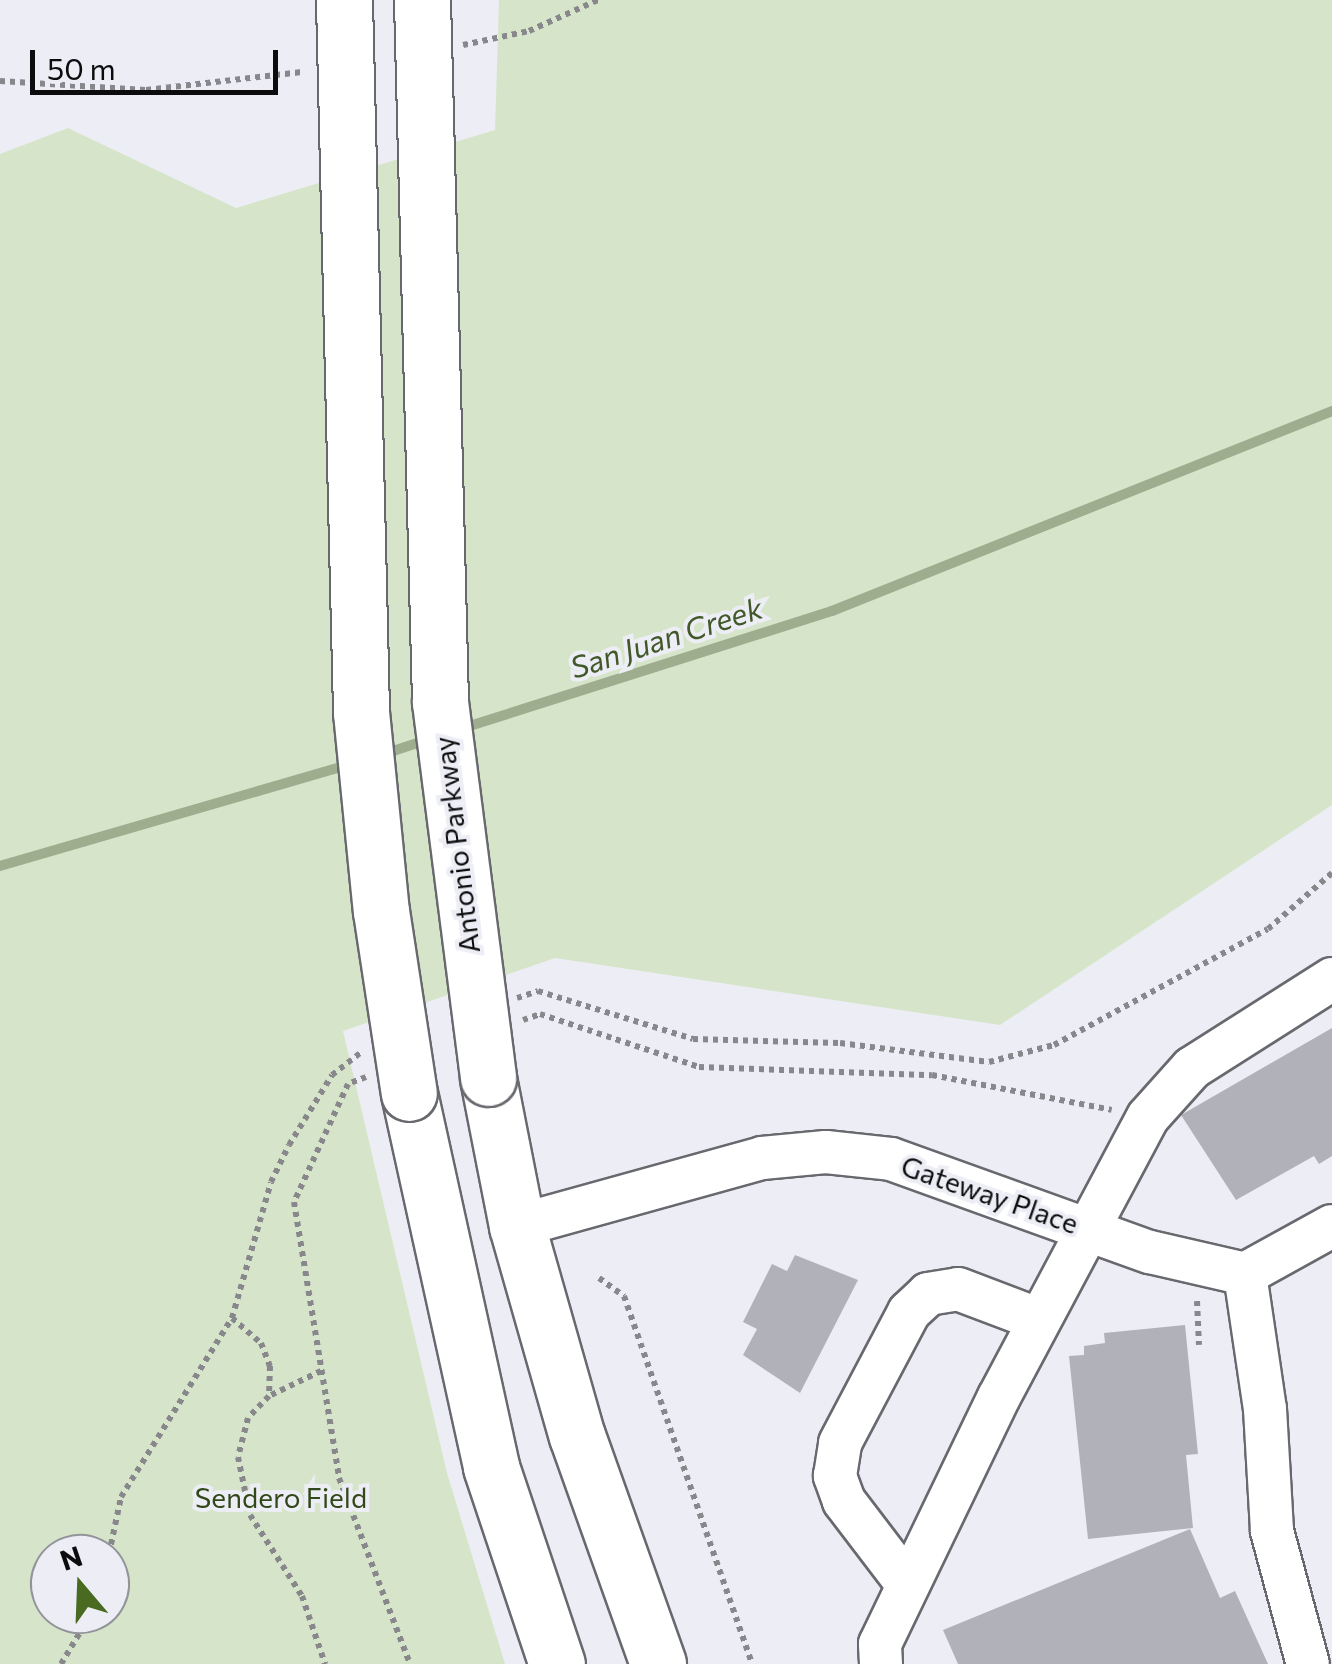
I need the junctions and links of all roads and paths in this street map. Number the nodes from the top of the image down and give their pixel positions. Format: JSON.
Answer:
{"nodes":[{"id":1,"x":344,"y":0,"type":"edge"},
{"id":2,"x":422,"y":0,"type":"edge"},
{"id":3,"x":1332,"y":873,"type":"edge"},
{"id":4,"x":1332,"y":978,"type":"edge"},
{"id":5,"x":502,"y":1003,"type":"dead end"},
{"id":6,"x":374,"y":1047,"type":"dead end"},
{"id":7,"x":412,"y":1103,"type":"junction"},
{"id":8,"x":517,"y":1226,"type":"junction"},
{"id":9,"x":1332,"y":1226,"type":"edge"},
{"id":10,"x":1085,"y":1227,"type":"junction"},
{"id":11,"x":1226,"y":1271,"type":"junction"},
{"id":12,"x":599,"y":1278,"type":"dead end"},
{"id":13,"x":232,"y":1318,"type":"junction"},
{"id":14,"x":1037,"y":1319,"type":"junction"},
{"id":15,"x":1199,"y":1345,"type":"dead end"},
{"id":16,"x":321,"y":1371,"type":"dead end"},
{"id":17,"x":269,"y":1396,"type":"junction"},
{"id":18,"x":114,"y":1534,"type":"edge"},
{"id":19,"x":908,"y":1585,"type":"junction"},
{"id":20,"x":79,"y":1634,"type":"edge"},
{"id":21,"x":60,"y":1664,"type":"edge"},
{"id":22,"x":325,"y":1664,"type":"edge"},
{"id":23,"x":557,"y":1664,"type":"edge"},
{"id":24,"x":658,"y":1664,"type":"edge"},
{"id":25,"x":752,"y":1664,"type":"edge"},
{"id":26,"x":881,"y":1664,"type":"edge"},
{"id":27,"x":1308,"y":1664,"type":"edge"}],
"edges":[{"from":1,"to":7,"type":"highway","bridge":true},
{"from":2,"to":8,"type":"highway","name":"Antonio Parkway","bridge":true},
{"from":3,"to":5,"type":"path"},
{"from":4,"to":10,"type":"lane"},
{"from":6,"to":13,"type":"path"},
{"from":7,"to":8,"type":"highway"},
{"from":7,"to":23,"type":"highway"},
{"from":8,"to":10,"type":"lane","name":"Gateway Place"},
{"from":8,"to":24,"type":"highway","name":"Antonio Parkway"},
{"from":9,"to":11,"type":"lane"},
{"from":10,"to":11,"type":"lane","name":"Gateway Place"},
{"from":10,"to":14,"type":"lane"},
{"from":11,"to":15,"type":"path"},
{"from":11,"to":27,"type":"lane"},
{"from":12,"to":25,"type":"path"},
{"from":13,"to":17,"type":"path"},
{"from":13,"to":18,"type":"path"},
{"from":14,"to":19,"type":"lane"},
{"from":14,"to":19,"type":"lane"},
{"from":16,"to":17,"type":"path"},
{"from":17,"to":22,"type":"path"},
{"from":19,"to":26,"type":"lane"},
{"from":20,"to":21,"type":"path"}]}
